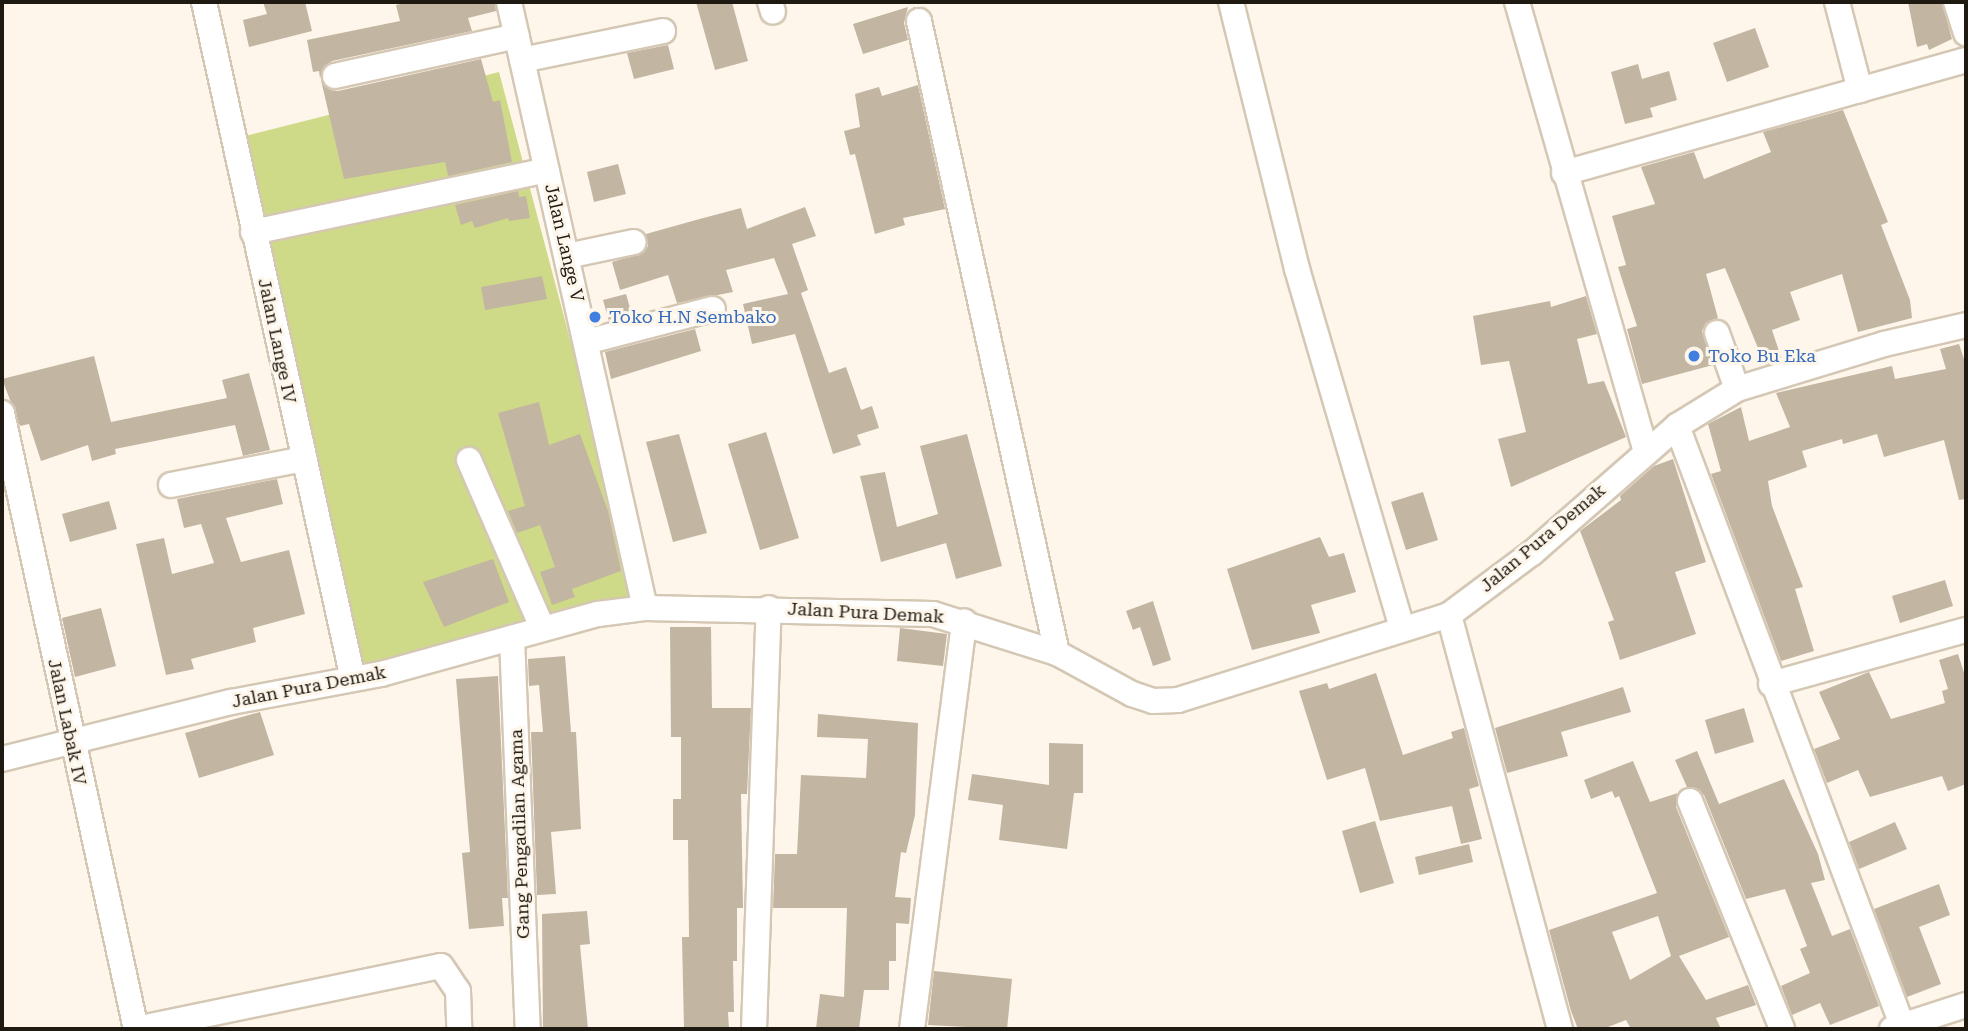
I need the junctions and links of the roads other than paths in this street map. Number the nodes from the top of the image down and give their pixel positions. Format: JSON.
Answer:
{"nodes":[{"id":1,"x":204,"y":2,"type":"edge"},
{"id":2,"x":509,"y":2,"type":"edge"},
{"id":3,"x":1231,"y":2,"type":"edge"},
{"id":4,"x":1517,"y":2,"type":"edge"},
{"id":5,"x":1837,"y":2,"type":"edge"},
{"id":6,"x":1956,"y":2,"type":"edge"},
{"id":7,"x":919,"y":20,"type":"dead end"},
{"id":8,"x":663,"y":31,"type":"dead end"},
{"id":9,"x":1966,"y":33,"type":"edge"},
{"id":10,"x":520,"y":48,"type":"junction"},
{"id":11,"x":1966,"y":60,"type":"edge"},
{"id":12,"x":335,"y":76,"type":"dead end"},
{"id":13,"x":1860,"y":90,"type":"junction"},
{"id":14,"x":547,"y":170,"type":"junction"},
{"id":15,"x":1564,"y":173,"type":"junction"},
{"id":16,"x":253,"y":232,"type":"junction"},
{"id":17,"x":634,"y":242,"type":"dead end"},
{"id":18,"x":567,"y":257,"type":"junction"},
{"id":19,"x":713,"y":309,"type":"dead end"},
{"id":20,"x":1966,"y":325,"type":"edge"},
{"id":21,"x":1717,"y":333,"type":"dead end"},
{"id":22,"x":586,"y":342,"type":"junction"},
{"id":23,"x":1738,"y":388,"type":"junction"},
{"id":24,"x":2,"y":413,"type":"edge"},
{"id":25,"x":1677,"y":426,"type":"junction"},
{"id":26,"x":1646,"y":452,"type":"junction"},
{"id":27,"x":303,"y":459,"type":"junction"},
{"id":28,"x":469,"y":460,"type":"dead end"},
{"id":29,"x":171,"y":485,"type":"dead end"},
{"id":30,"x":645,"y":608,"type":"junction"},
{"id":31,"x":769,"y":608,"type":"junction"},
{"id":32,"x":1449,"y":615,"type":"junction"},
{"id":33,"x":964,"y":621,"type":"junction"},
{"id":34,"x":543,"y":629,"type":"junction"},
{"id":35,"x":1402,"y":629,"type":"junction"},
{"id":36,"x":1966,"y":630,"type":"edge"},
{"id":37,"x":512,"y":638,"type":"junction"},
{"id":38,"x":1057,"y":653,"type":"junction"},
{"id":39,"x":353,"y":679,"type":"junction"},
{"id":40,"x":1771,"y":684,"type":"junction"},
{"id":41,"x":72,"y":742,"type":"junction"},
{"id":42,"x":2,"y":759,"type":"edge"},
{"id":43,"x":1690,"y":801,"type":"dead end"},
{"id":44,"x":1966,"y":1005,"type":"edge"},
{"id":45,"x":1897,"y":1027,"type":"edge"},
{"id":46,"x":136,"y":1029,"type":"edge"},
{"id":47,"x":459,"y":1029,"type":"edge"},
{"id":48,"x":528,"y":1029,"type":"edge"},
{"id":49,"x":754,"y":1029,"type":"edge"},
{"id":50,"x":912,"y":1029,"type":"edge"},
{"id":51,"x":1560,"y":1029,"type":"edge"},
{"id":52,"x":1782,"y":1029,"type":"edge"}],
"edges":[{"from":1,"to":16,"type":"street","name":"Jalan Lange IV"},
{"from":2,"to":10,"type":"street","name":"Jalan Lange V"},
{"from":3,"to":35,"type":"street"},
{"from":4,"to":15,"type":"street"},
{"from":5,"to":13,"type":"street"},
{"from":6,"to":9,"type":"street"},
{"from":7,"to":38,"type":"street"},
{"from":8,"to":10,"type":"street"},
{"from":10,"to":12,"type":"street"},
{"from":10,"to":14,"type":"street","name":"Jalan Lange V"},
{"from":11,"to":13,"type":"street"},
{"from":13,"to":15,"type":"street"},
{"from":14,"to":16,"type":"street"},
{"from":14,"to":18,"type":"street","name":"Jalan Lange V"},
{"from":15,"to":26,"type":"street"},
{"from":16,"to":27,"type":"street","name":"Jalan Lange IV"},
{"from":17,"to":18,"type":"street"},
{"from":18,"to":22,"type":"street","name":"Jalan Lange V"},
{"from":19,"to":22,"type":"street"},
{"from":20,"to":23,"type":"street","name":"Jalan Pura Demak"},
{"from":21,"to":23,"type":"street"},
{"from":22,"to":30,"type":"street","name":"Jalan Lange V"},
{"from":23,"to":25,"type":"street","name":"Jalan Pura Demak"},
{"from":24,"to":41,"type":"street","name":"Jalan Labak IV"},
{"from":25,"to":26,"type":"street","name":"Jalan Pura Demak"},
{"from":25,"to":40,"type":"street"},
{"from":26,"to":32,"type":"street","name":"Jalan Pura Demak"},
{"from":27,"to":29,"type":"street"},
{"from":27,"to":39,"type":"street","name":"Jalan Lange IV"},
{"from":28,"to":34,"type":"street"},
{"from":30,"to":31,"type":"street","name":"Jalan Pura Demak"},
{"from":30,"to":34,"type":"street","name":"Jalan Pura Demak"},
{"from":31,"to":33,"type":"street","name":"Jalan Pura Demak"},
{"from":31,"to":49,"type":"street"},
{"from":32,"to":35,"type":"street","name":"Jalan Pura Demak"},
{"from":32,"to":51,"type":"street"},
{"from":33,"to":38,"type":"street","name":"Jalan Pura Demak"},
{"from":33,"to":50,"type":"street"},
{"from":34,"to":37,"type":"street","name":"Jalan Pura Demak"},
{"from":35,"to":38,"type":"street","name":"Jalan Pura Demak"},
{"from":36,"to":40,"type":"street"},
{"from":37,"to":39,"type":"street","name":"Jalan Pura Demak"},
{"from":37,"to":48,"type":"street","name":"Gang Pengadilan Agama"},
{"from":39,"to":41,"type":"street","name":"Jalan Pura Demak"},
{"from":40,"to":45,"type":"street"},
{"from":41,"to":42,"type":"street","name":"Jalan Pura Demak"},
{"from":41,"to":46,"type":"street","name":"Jalan Labak IV"},
{"from":43,"to":52,"type":"street"},
{"from":44,"to":45,"type":"street"},
{"from":46,"to":47,"type":"street"}]}
